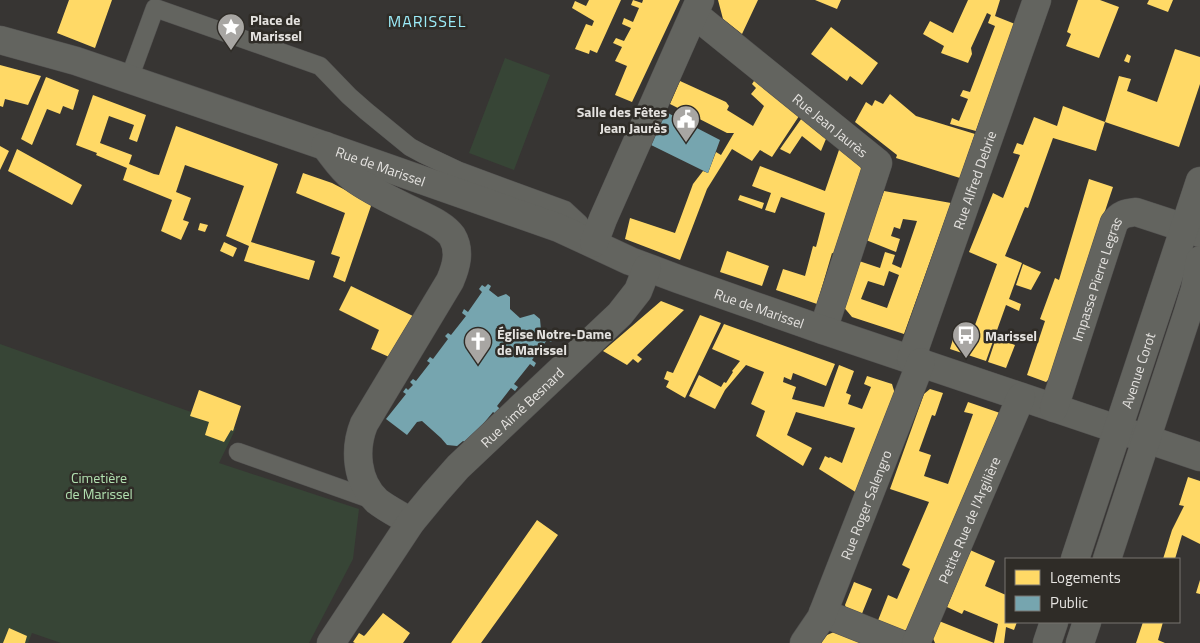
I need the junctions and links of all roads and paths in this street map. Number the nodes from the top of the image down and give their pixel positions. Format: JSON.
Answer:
{"nodes":[{"id":1,"x":1037,"y":0,"type":"edge"},
{"id":2,"x":697,"y":7,"type":"edge"},
{"id":3,"x":0,"y":40,"type":"edge"},
{"id":4,"x":117,"y":75,"type":"junction"},
{"id":5,"x":325,"y":146,"type":"junction"},
{"id":6,"x":1200,"y":181,"type":"edge"},
{"id":7,"x":1192,"y":230,"type":"edge"},
{"id":8,"x":594,"y":243,"type":"junction"},
{"id":9,"x":1200,"y":260,"type":"edge"},
{"id":10,"x":647,"y":268,"type":"junction"},
{"id":11,"x":823,"y":330,"type":"junction"},
{"id":12,"x":916,"y":360,"type":"junction"},
{"id":13,"x":1021,"y":396,"type":"junction"},
{"id":14,"x":1054,"y":408,"type":"junction"},
{"id":15,"x":1118,"y":429,"type":"junction"},
{"id":16,"x":1146,"y":439,"type":"junction"},
{"id":17,"x":238,"y":452,"type":"dead end"},
{"id":18,"x":1200,"y":457,"type":"edge"},
{"id":19,"x":378,"y":502,"type":"junction"},
{"id":20,"x":411,"y":522,"type":"junction"},
{"id":21,"x":1075,"y":558,"type":"edge"},
{"id":22,"x":1107,"y":558,"type":"edge"},
{"id":23,"x":823,"y":613,"type":"junction"},
{"id":24,"x":1054,"y":623,"type":"edge"},
{"id":25,"x":1087,"y":623,"type":"edge"},
{"id":26,"x":331,"y":643,"type":"edge"},
{"id":27,"x":804,"y":643,"type":"edge"},
{"id":28,"x":898,"y":643,"type":"edge"},
{"id":29,"x":916,"y":643,"type":"edge"},
{"id":30,"x":1047,"y":643,"type":"edge"},
{"id":31,"x":1080,"y":643,"type":"edge"}],
"edges":[{"from":1,"to":12,"type":"street","name":"Rue Alfred Debrie"},
{"from":2,"to":8,"type":"street","name":"Rue Jean Jaurès"},
{"from":2,"to":11,"type":"street","name":"Rue Jean Jaurès"},
{"from":3,"to":4,"type":"street","name":"Rue de Marissel"},
{"from":4,"to":5,"type":"street","name":"Rue de Marissel"},
{"from":4,"to":8,"type":"lane"},
{"from":5,"to":8,"type":"street","name":"Rue de Marissel"},
{"from":5,"to":19,"type":"street","name":"Rue de Marissel"},
{"from":6,"to":7,"type":"street","name":"Avenue Corot"},
{"from":7,"to":14,"type":"street","name":"Impasse Pierre Legras"},
{"from":7,"to":15,"type":"street","name":"Avenue Corot"},
{"from":8,"to":10,"type":"street","name":"Rue de Marissel"},
{"from":9,"to":16,"type":"street","name":"Avenue Corot"},
{"from":10,"to":11,"type":"street","name":"Rue de Marissel"},
{"from":10,"to":20,"type":"street","name":"Rue Aimé Besnard"},
{"from":11,"to":12,"type":"street","name":"Rue de Marissel"},
{"from":12,"to":13,"type":"street","name":"Rue de Marissel"},
{"from":12,"to":23,"type":"street","name":"Rue Roger Salengro"},
{"from":13,"to":14,"type":"street","name":"Rue de Marissel"},
{"from":13,"to":29,"type":"street","name":"Petite Rue de l'Argilière"},
{"from":14,"to":15,"type":"street","name":"Rue de Marissel"},
{"from":15,"to":16,"type":"street","name":"Rue de Marissel"},
{"from":15,"to":21,"type":"street","name":"Avenue Corot"},
{"from":16,"to":18,"type":"street","name":"Rue de Marissel"},
{"from":16,"to":22,"type":"street","name":"Avenue Corot"},
{"from":17,"to":19,"type":"lane"},
{"from":19,"to":20,"type":"street"},
{"from":20,"to":26,"type":"street","name":"Rue Aimé Besnard"},
{"from":23,"to":27,"type":"street","name":"Rue Roger Salengro"},
{"from":23,"to":28,"type":"street"},
{"from":24,"to":30,"type":"street"},
{"from":25,"to":31,"type":"street"}]}
